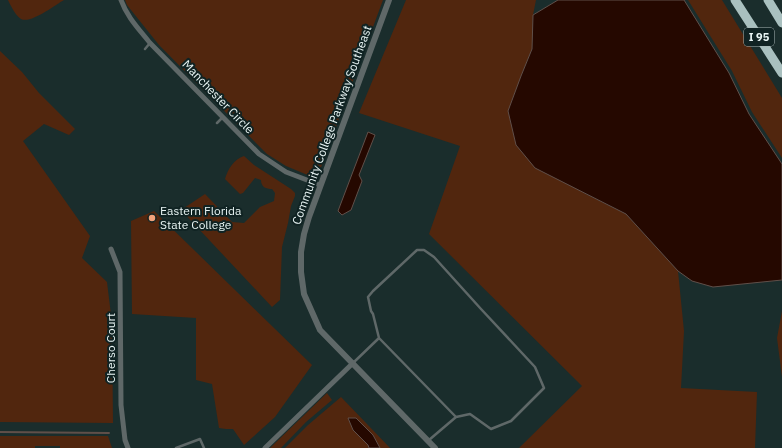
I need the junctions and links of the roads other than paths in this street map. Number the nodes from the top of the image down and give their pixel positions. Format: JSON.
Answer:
{"nodes":[{"id":1,"x":121,"y":0,"type":"edge"},
{"id":2,"x":389,"y":0,"type":"edge"},
{"id":3,"x":735,"y":0,"type":"edge"},
{"id":4,"x":768,"y":0,"type":"edge"},
{"id":5,"x":782,"y":23,"type":"edge"},
{"id":6,"x":150,"y":43,"type":"junction"},
{"id":7,"x":145,"y":49,"type":"dead end"},
{"id":8,"x":782,"y":74,"type":"edge"},
{"id":9,"x":223,"y":117,"type":"junction"},
{"id":10,"x":217,"y":123,"type":"dead end"},
{"id":11,"x":320,"y":185,"type":"junction"},
{"id":12,"x":110,"y":249,"type":"dead end"},
{"id":13,"x":379,"y":338,"type":"junction"},
{"id":14,"x":353,"y":363,"type":"junction"},
{"id":15,"x":456,"y":417,"type":"junction"},
{"id":16,"x":428,"y":441,"type":"junction"},
{"id":17,"x":128,"y":448,"type":"edge"},
{"id":18,"x":176,"y":448,"type":"edge"},
{"id":19,"x":204,"y":448,"type":"edge"},
{"id":20,"x":265,"y":448,"type":"edge"},
{"id":21,"x":435,"y":448,"type":"edge"}],
"edges":[{"from":1,"to":6,"type":"street","name":"Manchester Circle"},
{"from":2,"to":11,"type":"street","name":"Community College Parkway Southeast"},
{"from":3,"to":8,"type":"highway","number":"I 95"},
{"from":4,"to":5,"type":"highway","number":"I 95"},
{"from":6,"to":7,"type":"lane"},
{"from":6,"to":9,"type":"street","name":"Manchester Circle"},
{"from":9,"to":10,"type":"lane"},
{"from":9,"to":11,"type":"street","name":"Manchester Circle"},
{"from":11,"to":14,"type":"street","name":"Community College Parkway Southeast"},
{"from":12,"to":17,"type":"street","name":"Cherso Court"},
{"from":13,"to":14,"type":"lane"},
{"from":13,"to":15,"type":"lane"},
{"from":13,"to":15,"type":"lane"},
{"from":14,"to":16,"type":"street","name":"Community College Parkway Southeast"},
{"from":14,"to":20,"type":"street"},
{"from":15,"to":16,"type":"lane"},
{"from":16,"to":21,"type":"street","name":"Community College Parkway Southeast"},
{"from":18,"to":19,"type":"lane"}]}
